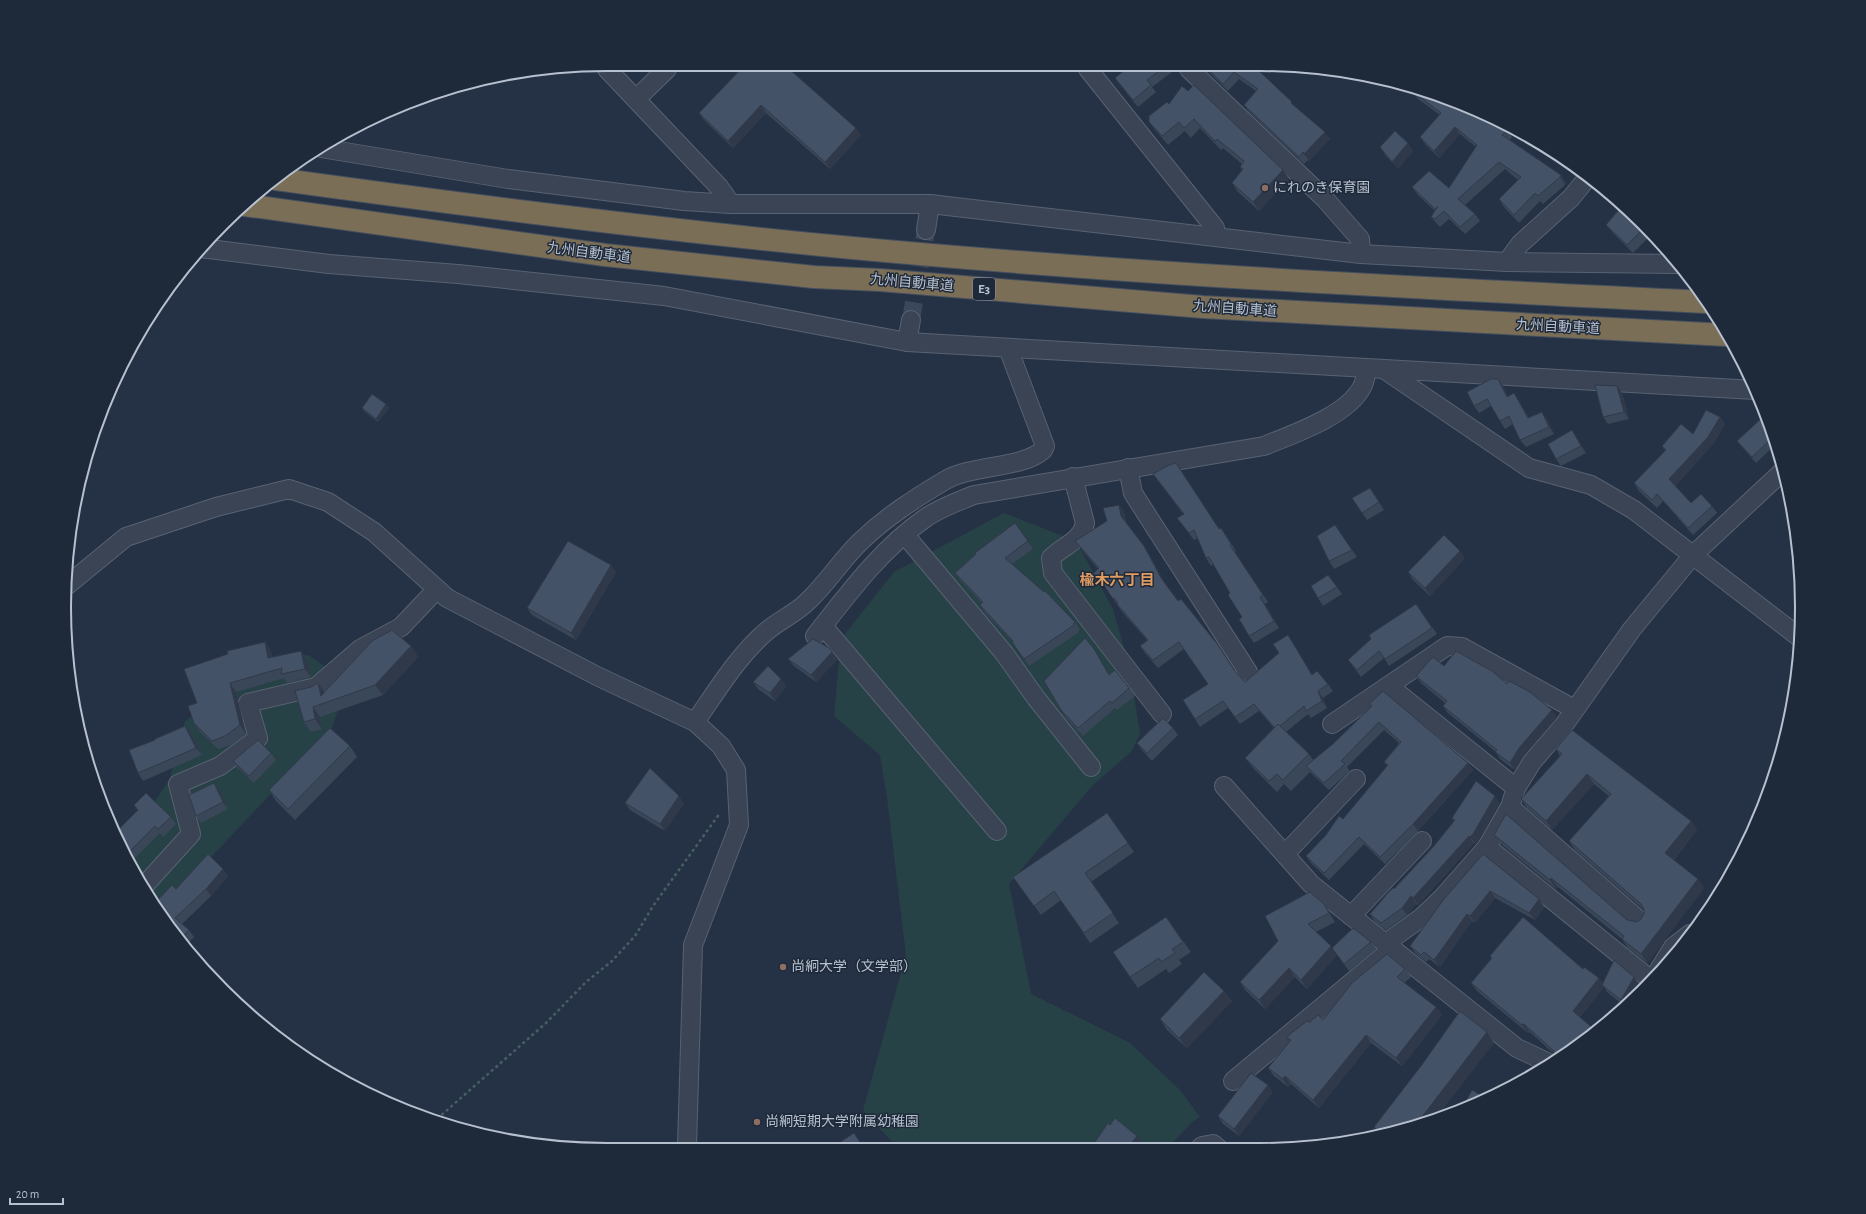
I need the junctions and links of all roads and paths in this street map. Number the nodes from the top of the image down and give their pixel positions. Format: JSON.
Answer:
{"nodes":[{"id":1,"x":609,"y":71,"type":"edge"},
{"id":2,"x":665,"y":71,"type":"edge"},
{"id":3,"x":1090,"y":71,"type":"edge"},
{"id":4,"x":1191,"y":71,"type":"edge"},
{"id":5,"x":636,"y":99,"type":"junction"},
{"id":6,"x":329,"y":149,"type":"edge"},
{"id":7,"x":284,"y":180,"type":"edge"},
{"id":8,"x":1584,"y":182,"type":"edge"},
{"id":9,"x":731,"y":204,"type":"junction"},
{"id":10,"x":930,"y":204,"type":"junction"},
{"id":11,"x":252,"y":206,"type":"edge"},
{"id":12,"x":926,"y":230,"type":"tunnel mouth"},
{"id":13,"x":1216,"y":237,"type":"junction"},
{"id":14,"x":209,"y":249,"type":"edge"},
{"id":15,"x":1361,"y":254,"type":"junction"},
{"id":16,"x":1507,"y":262,"type":"junction"},
{"id":17,"x":1670,"y":264,"type":"edge"},
{"id":18,"x":1700,"y":302,"type":"edge"},
{"id":19,"x":910,"y":320,"type":"tunnel mouth"},
{"id":20,"x":1720,"y":335,"type":"edge"},
{"id":21,"x":907,"y":342,"type":"junction"},
{"id":22,"x":1008,"y":348,"type":"junction"},
{"id":23,"x":1376,"y":369,"type":"junction"},
{"id":24,"x":1749,"y":390,"type":"edge"},
{"id":25,"x":1128,"y":468,"type":"junction"},
{"id":26,"x":1779,"y":475,"type":"edge"},
{"id":27,"x":1073,"y":477,"type":"junction"},
{"id":28,"x":905,"y":535,"type":"junction"},
{"id":29,"x":1693,"y":555,"type":"junction"},
{"id":30,"x":72,"y":581,"type":"edge"},
{"id":31,"x":437,"y":589,"type":"junction"},
{"id":32,"x":1794,"y":633,"type":"edge"},
{"id":33,"x":1248,"y":672,"type":"dead end"},
{"id":34,"x":1389,"y":686,"type":"junction"},
{"id":35,"x":1574,"y":709,"type":"junction"},
{"id":36,"x":1162,"y":714,"type":"dead end"},
{"id":37,"x":695,"y":722,"type":"junction"},
{"id":38,"x":1332,"y":724,"type":"dead end"},
{"id":39,"x":1090,"y":767,"type":"dead end"},
{"id":40,"x":1356,"y":779,"type":"dead end"},
{"id":41,"x":1224,"y":786,"type":"dead end"},
{"id":42,"x":1516,"y":788,"type":"junction"},
{"id":43,"x":737,"y":800,"type":"junction"},
{"id":44,"x":1510,"y":807,"type":"junction"},
{"id":45,"x":997,"y":831,"type":"dead end"},
{"id":46,"x":1422,"y":841,"type":"dead end"},
{"id":47,"x":1487,"y":847,"type":"junction"},
{"id":48,"x":1285,"y":854,"type":"junction"},
{"id":49,"x":147,"y":882,"type":"edge"},
{"id":50,"x":1351,"y":916,"type":"junction"},
{"id":51,"x":1640,"y":921,"type":"edge"},
{"id":52,"x":1390,"y":946,"type":"junction"},
{"id":53,"x":1647,"y":977,"type":"edge"},
{"id":54,"x":1544,"y":1061,"type":"edge"},
{"id":55,"x":1233,"y":1081,"type":"dead end"},
{"id":56,"x":440,"y":1116,"type":"edge"},
{"id":57,"x":688,"y":1143,"type":"edge"}],
"edges":[{"from":1,"to":5,"type":"street"},
{"from":2,"to":5,"type":"street"},
{"from":3,"to":13,"type":"street"},
{"from":4,"to":15,"type":"street"},
{"from":5,"to":9,"type":"street"},
{"from":6,"to":9,"type":"street"},
{"from":7,"to":18,"type":"highway","number":"E3"},
{"from":8,"to":16,"type":"street"},
{"from":9,"to":10,"type":"street"},
{"from":10,"to":12,"type":"street"},
{"from":10,"to":13,"type":"street"},
{"from":11,"to":20,"type":"highway","name":"九州自動車道","number":"E3"},
{"from":13,"to":15,"type":"street"},
{"from":14,"to":21,"type":"street"},
{"from":15,"to":16,"type":"street"},
{"from":16,"to":17,"type":"street"},
{"from":19,"to":21,"type":"street"},
{"from":21,"to":22,"type":"street"},
{"from":22,"to":23,"type":"street"},
{"from":22,"to":37,"type":"street"},
{"from":23,"to":24,"type":"street"},
{"from":23,"to":25,"type":"street"},
{"from":23,"to":29,"type":"street"},
{"from":25,"to":27,"type":"street"},
{"from":25,"to":33,"type":"street"},
{"from":26,"to":29,"type":"street"},
{"from":27,"to":28,"type":"street"},
{"from":27,"to":36,"type":"street"},
{"from":28,"to":39,"type":"street"},
{"from":28,"to":45,"type":"street"},
{"from":29,"to":32,"type":"street"},
{"from":29,"to":35,"type":"street"},
{"from":30,"to":31,"type":"street"},
{"from":31,"to":37,"type":"street"},
{"from":31,"to":49,"type":"street"},
{"from":34,"to":35,"type":"street"},
{"from":34,"to":38,"type":"street"},
{"from":34,"to":42,"type":"street"},
{"from":35,"to":42,"type":"street"},
{"from":37,"to":43,"type":"street"},
{"from":40,"to":48,"type":"street"},
{"from":41,"to":48,"type":"street"},
{"from":42,"to":44,"type":"street"},
{"from":43,"to":56,"type":"path"},
{"from":43,"to":57,"type":"street"},
{"from":44,"to":47,"type":"street"},
{"from":44,"to":51,"type":"street"},
{"from":46,"to":50,"type":"street"},
{"from":47,"to":52,"type":"street"},
{"from":47,"to":53,"type":"street"},
{"from":48,"to":50,"type":"street"},
{"from":50,"to":52,"type":"street"},
{"from":52,"to":54,"type":"street"},
{"from":52,"to":55,"type":"street"}]}
